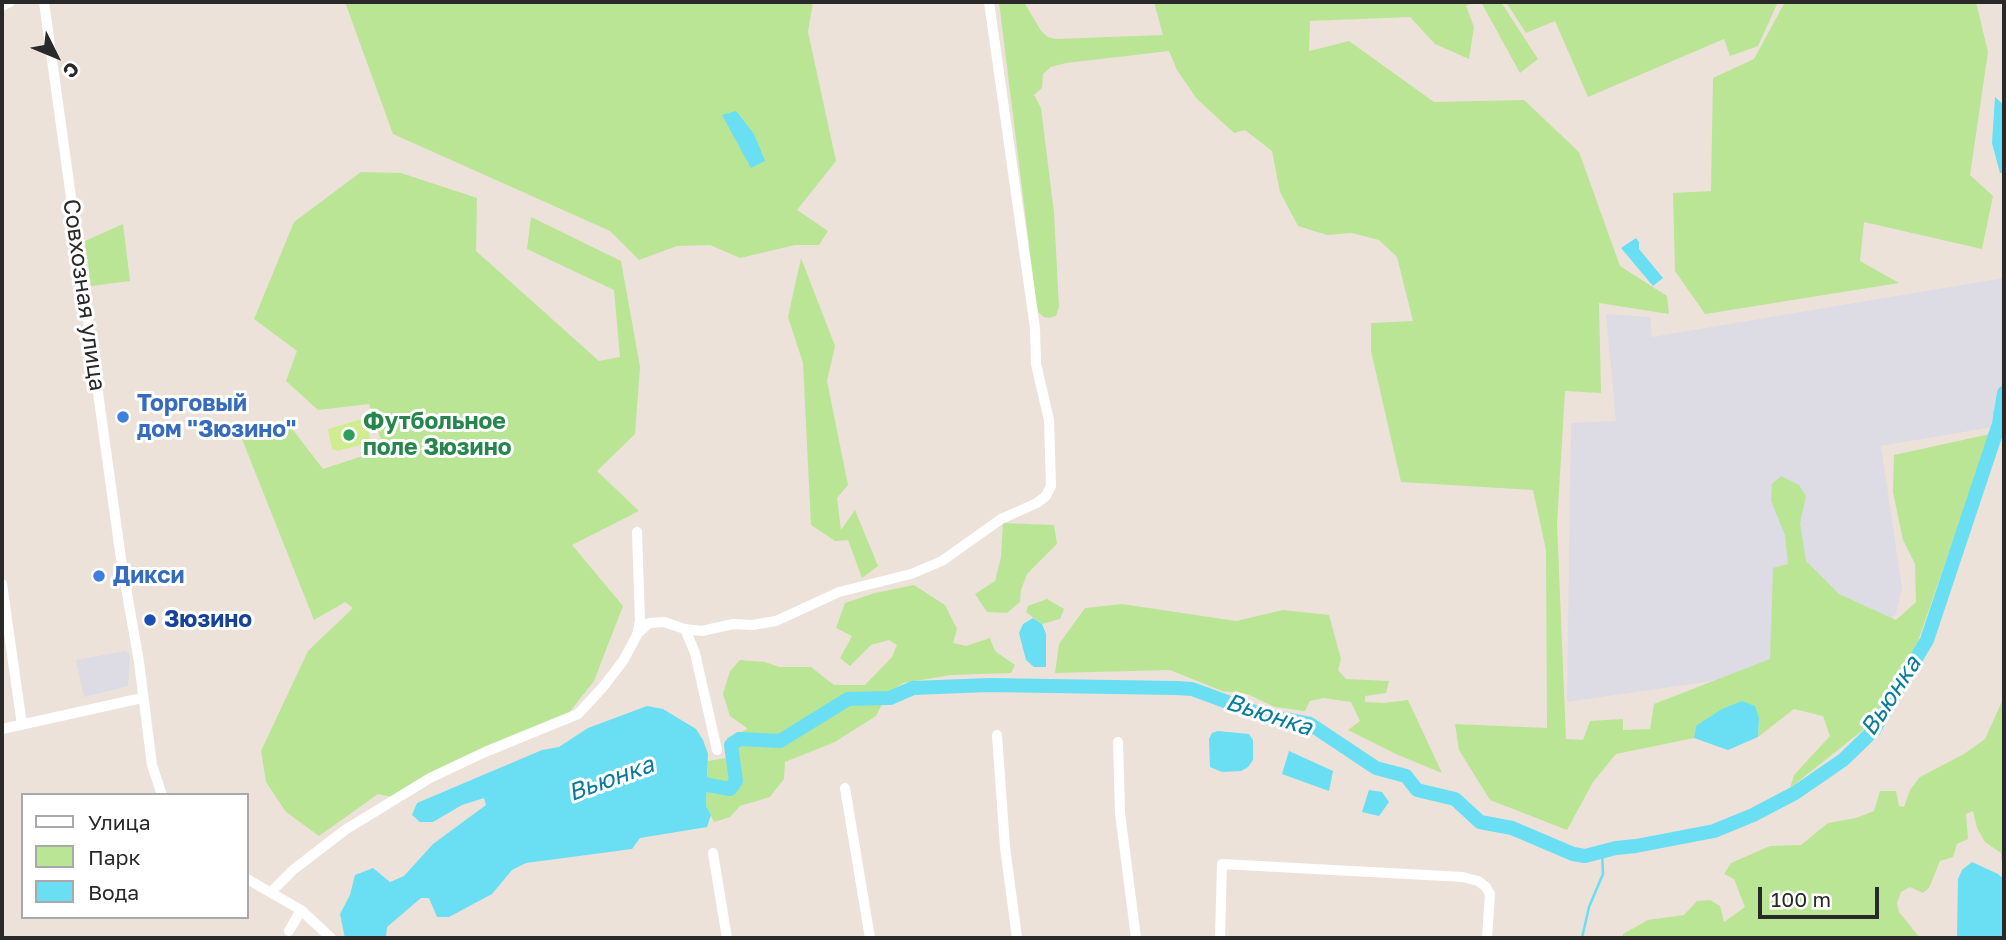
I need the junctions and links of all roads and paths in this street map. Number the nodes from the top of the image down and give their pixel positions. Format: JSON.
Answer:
{"nodes":[{"id":1,"x":10,"y":2,"type":"edge"},
{"id":2,"x":44,"y":2,"type":"edge"},
{"id":3,"x":989,"y":2,"type":"edge"},
{"id":4,"x":2,"y":6,"type":"edge"},
{"id":5,"x":637,"y":532,"type":"dead end"},
{"id":6,"x":2,"y":584,"type":"edge"},
{"id":7,"x":685,"y":629,"type":"junction"},
{"id":8,"x":637,"y":635,"type":"junction"},
{"id":9,"x":142,"y":698,"type":"junction"},
{"id":10,"x":22,"y":725,"type":"junction"},
{"id":11,"x":2,"y":729,"type":"edge"},
{"id":12,"x":997,"y":736,"type":"dead end"},
{"id":13,"x":1118,"y":742,"type":"dead end"},
{"id":14,"x":718,"y":750,"type":"dead end"},
{"id":15,"x":845,"y":788,"type":"dead end"},
{"id":16,"x":161,"y":793,"type":"edge"},
{"id":17,"x":713,"y":853,"type":"dead end"},
{"id":18,"x":248,"y":879,"type":"edge"},
{"id":19,"x":272,"y":891,"type":"junction"},
{"id":20,"x":302,"y":910,"type":"junction"},
{"id":21,"x":289,"y":931,"type":"dead end"},
{"id":22,"x":331,"y":938,"type":"edge"},
{"id":23,"x":727,"y":938,"type":"edge"},
{"id":24,"x":870,"y":938,"type":"edge"},
{"id":25,"x":1017,"y":938,"type":"edge"},
{"id":26,"x":1136,"y":938,"type":"edge"},
{"id":27,"x":1220,"y":938,"type":"edge"},
{"id":28,"x":1487,"y":938,"type":"edge"}],
"edges":[{"from":1,"to":4,"type":"street"},
{"from":2,"to":9,"type":"street","name":"Совхозная улица"},
{"from":3,"to":7,"type":"street"},
{"from":5,"to":8,"type":"street"},
{"from":6,"to":10,"type":"street"},
{"from":7,"to":8,"type":"street"},
{"from":7,"to":14,"type":"street"},
{"from":8,"to":19,"type":"street"},
{"from":9,"to":10,"type":"street"},
{"from":9,"to":16,"type":"street","name":"Совхозная улица"},
{"from":10,"to":11,"type":"street"},
{"from":12,"to":25,"type":"street"},
{"from":13,"to":26,"type":"street"},
{"from":15,"to":24,"type":"street"},
{"from":17,"to":23,"type":"street"},
{"from":18,"to":19,"type":"street"},
{"from":19,"to":20,"type":"street"},
{"from":20,"to":21,"type":"street"},
{"from":20,"to":22,"type":"street"},
{"from":27,"to":28,"type":"street"}]}
